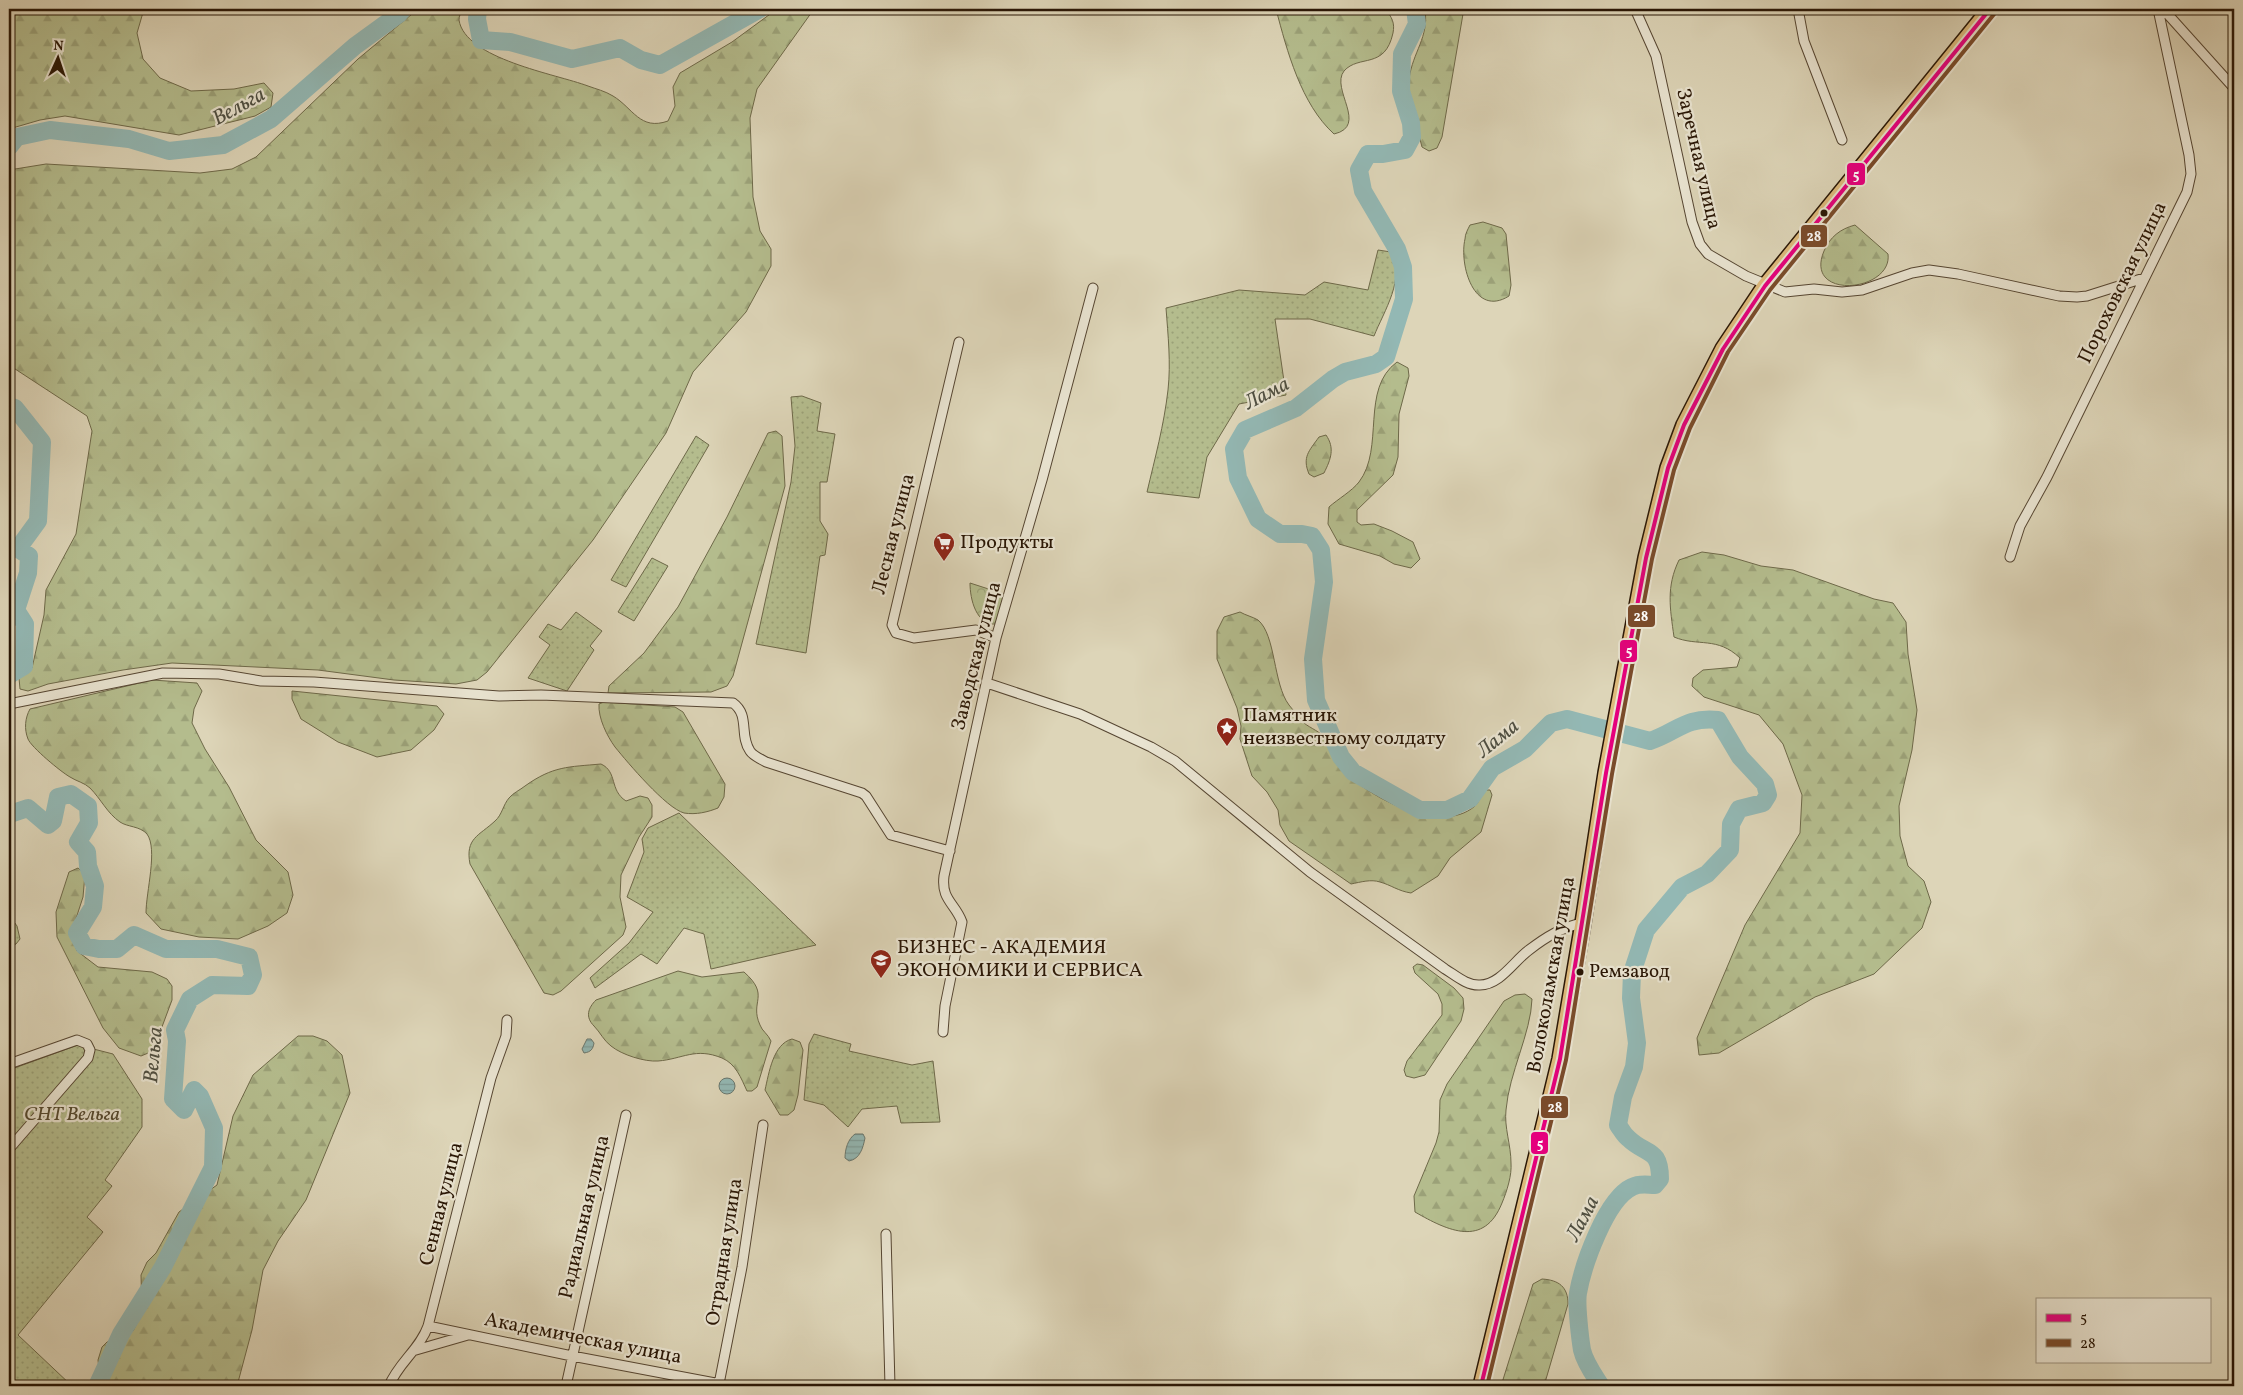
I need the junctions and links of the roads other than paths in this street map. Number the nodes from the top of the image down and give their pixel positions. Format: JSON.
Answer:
{"nodes":[{"id":1,"x":1635,"y":9,"type":"edge"},
{"id":2,"x":1798,"y":9,"type":"edge"},
{"id":3,"x":1990,"y":9,"type":"edge"},
{"id":4,"x":2158,"y":9,"type":"edge"},
{"id":5,"x":2162,"y":9,"type":"edge"},
{"id":6,"x":2234,"y":88,"type":"edge"},
{"id":7,"x":1842,"y":140,"type":"dead end"},
{"id":8,"x":2144,"y":278,"type":"junction"},
{"id":9,"x":1765,"y":286,"type":"junction"},
{"id":10,"x":1093,"y":288,"type":"dead end"},
{"id":11,"x":959,"y":342,"type":"dead end"},
{"id":12,"x":2010,"y":558,"type":"dead end"},
{"id":13,"x":996,"y":638,"type":"junction"},
{"id":14,"x":987,"y":683,"type":"junction"},
{"id":15,"x":9,"y":704,"type":"edge"},
{"id":16,"x":950,"y":851,"type":"junction"},
{"id":17,"x":1583,"y":923,"type":"junction"},
{"id":18,"x":507,"y":1020,"type":"dead end"},
{"id":19,"x":943,"y":1032,"type":"dead end"},
{"id":20,"x":9,"y":1064,"type":"edge"},
{"id":21,"x":626,"y":1115,"type":"dead end"},
{"id":22,"x":763,"y":1124,"type":"dead end"},
{"id":23,"x":9,"y":1150,"type":"edge"},
{"id":24,"x":886,"y":1234,"type":"dead end"},
{"id":25,"x":428,"y":1326,"type":"junction"},
{"id":26,"x":470,"y":1334,"type":"junction"},
{"id":27,"x":416,"y":1350,"type":"junction"},
{"id":28,"x":572,"y":1356,"type":"junction"},
{"id":29,"x":9,"y":1382,"type":"edge"},
{"id":30,"x":719,"y":1384,"type":"junction"},
{"id":31,"x":11,"y":1386,"type":"edge"},
{"id":32,"x":389,"y":1386,"type":"edge"},
{"id":33,"x":566,"y":1386,"type":"edge"},
{"id":34,"x":731,"y":1386,"type":"edge"},
{"id":35,"x":890,"y":1386,"type":"edge"},
{"id":36,"x":1481,"y":1386,"type":"edge"}],
"edges":[{"from":1,"to":9,"type":"street","name":"Заречная улица"},
{"from":2,"to":7,"type":"street"},
{"from":3,"to":9,"type":"main road","name":"Волоколамская улица"},
{"from":4,"to":8,"type":"street","name":"Пороховская улица"},
{"from":5,"to":6,"type":"street"},
{"from":8,"to":9,"type":"street","name":"Заречная улица"},
{"from":8,"to":12,"type":"street","name":"Пороховская улица"},
{"from":9,"to":17,"type":"main road","name":"Волоколамская улица"},
{"from":10,"to":13,"type":"street","name":"Заводская улица"},
{"from":11,"to":13,"type":"street","name":"Лесная улица"},
{"from":13,"to":14,"type":"street","name":"Заводская улица"},
{"from":14,"to":16,"type":"street","name":"Заводская улица"},
{"from":14,"to":17,"type":"street"},
{"from":15,"to":16,"type":"street"},
{"from":16,"to":19,"type":"street","name":"Заводская улица"},
{"from":17,"to":36,"type":"main road","name":"Волоколамская улица"},
{"from":18,"to":25,"type":"street","name":"Сенная улица"},
{"from":20,"to":23,"type":"street"},
{"from":21,"to":28,"type":"street","name":"Радиальная улица"},
{"from":22,"to":30,"type":"street","name":"Отрадная улица"},
{"from":24,"to":35,"type":"street"},
{"from":25,"to":26,"type":"street","name":"Академическая улица"},
{"from":25,"to":27,"type":"street","name":"Сенная улица"},
{"from":26,"to":27,"type":"street"},
{"from":26,"to":28,"type":"street","name":"Академическая улица"},
{"from":27,"to":32,"type":"street","name":"Сенная улица"},
{"from":28,"to":30,"type":"street","name":"Академическая улица"},
{"from":28,"to":33,"type":"street","name":"Радиальная улица"},
{"from":29,"to":31,"type":"street"},
{"from":30,"to":34,"type":"street","name":"Академическая улица"}]}
